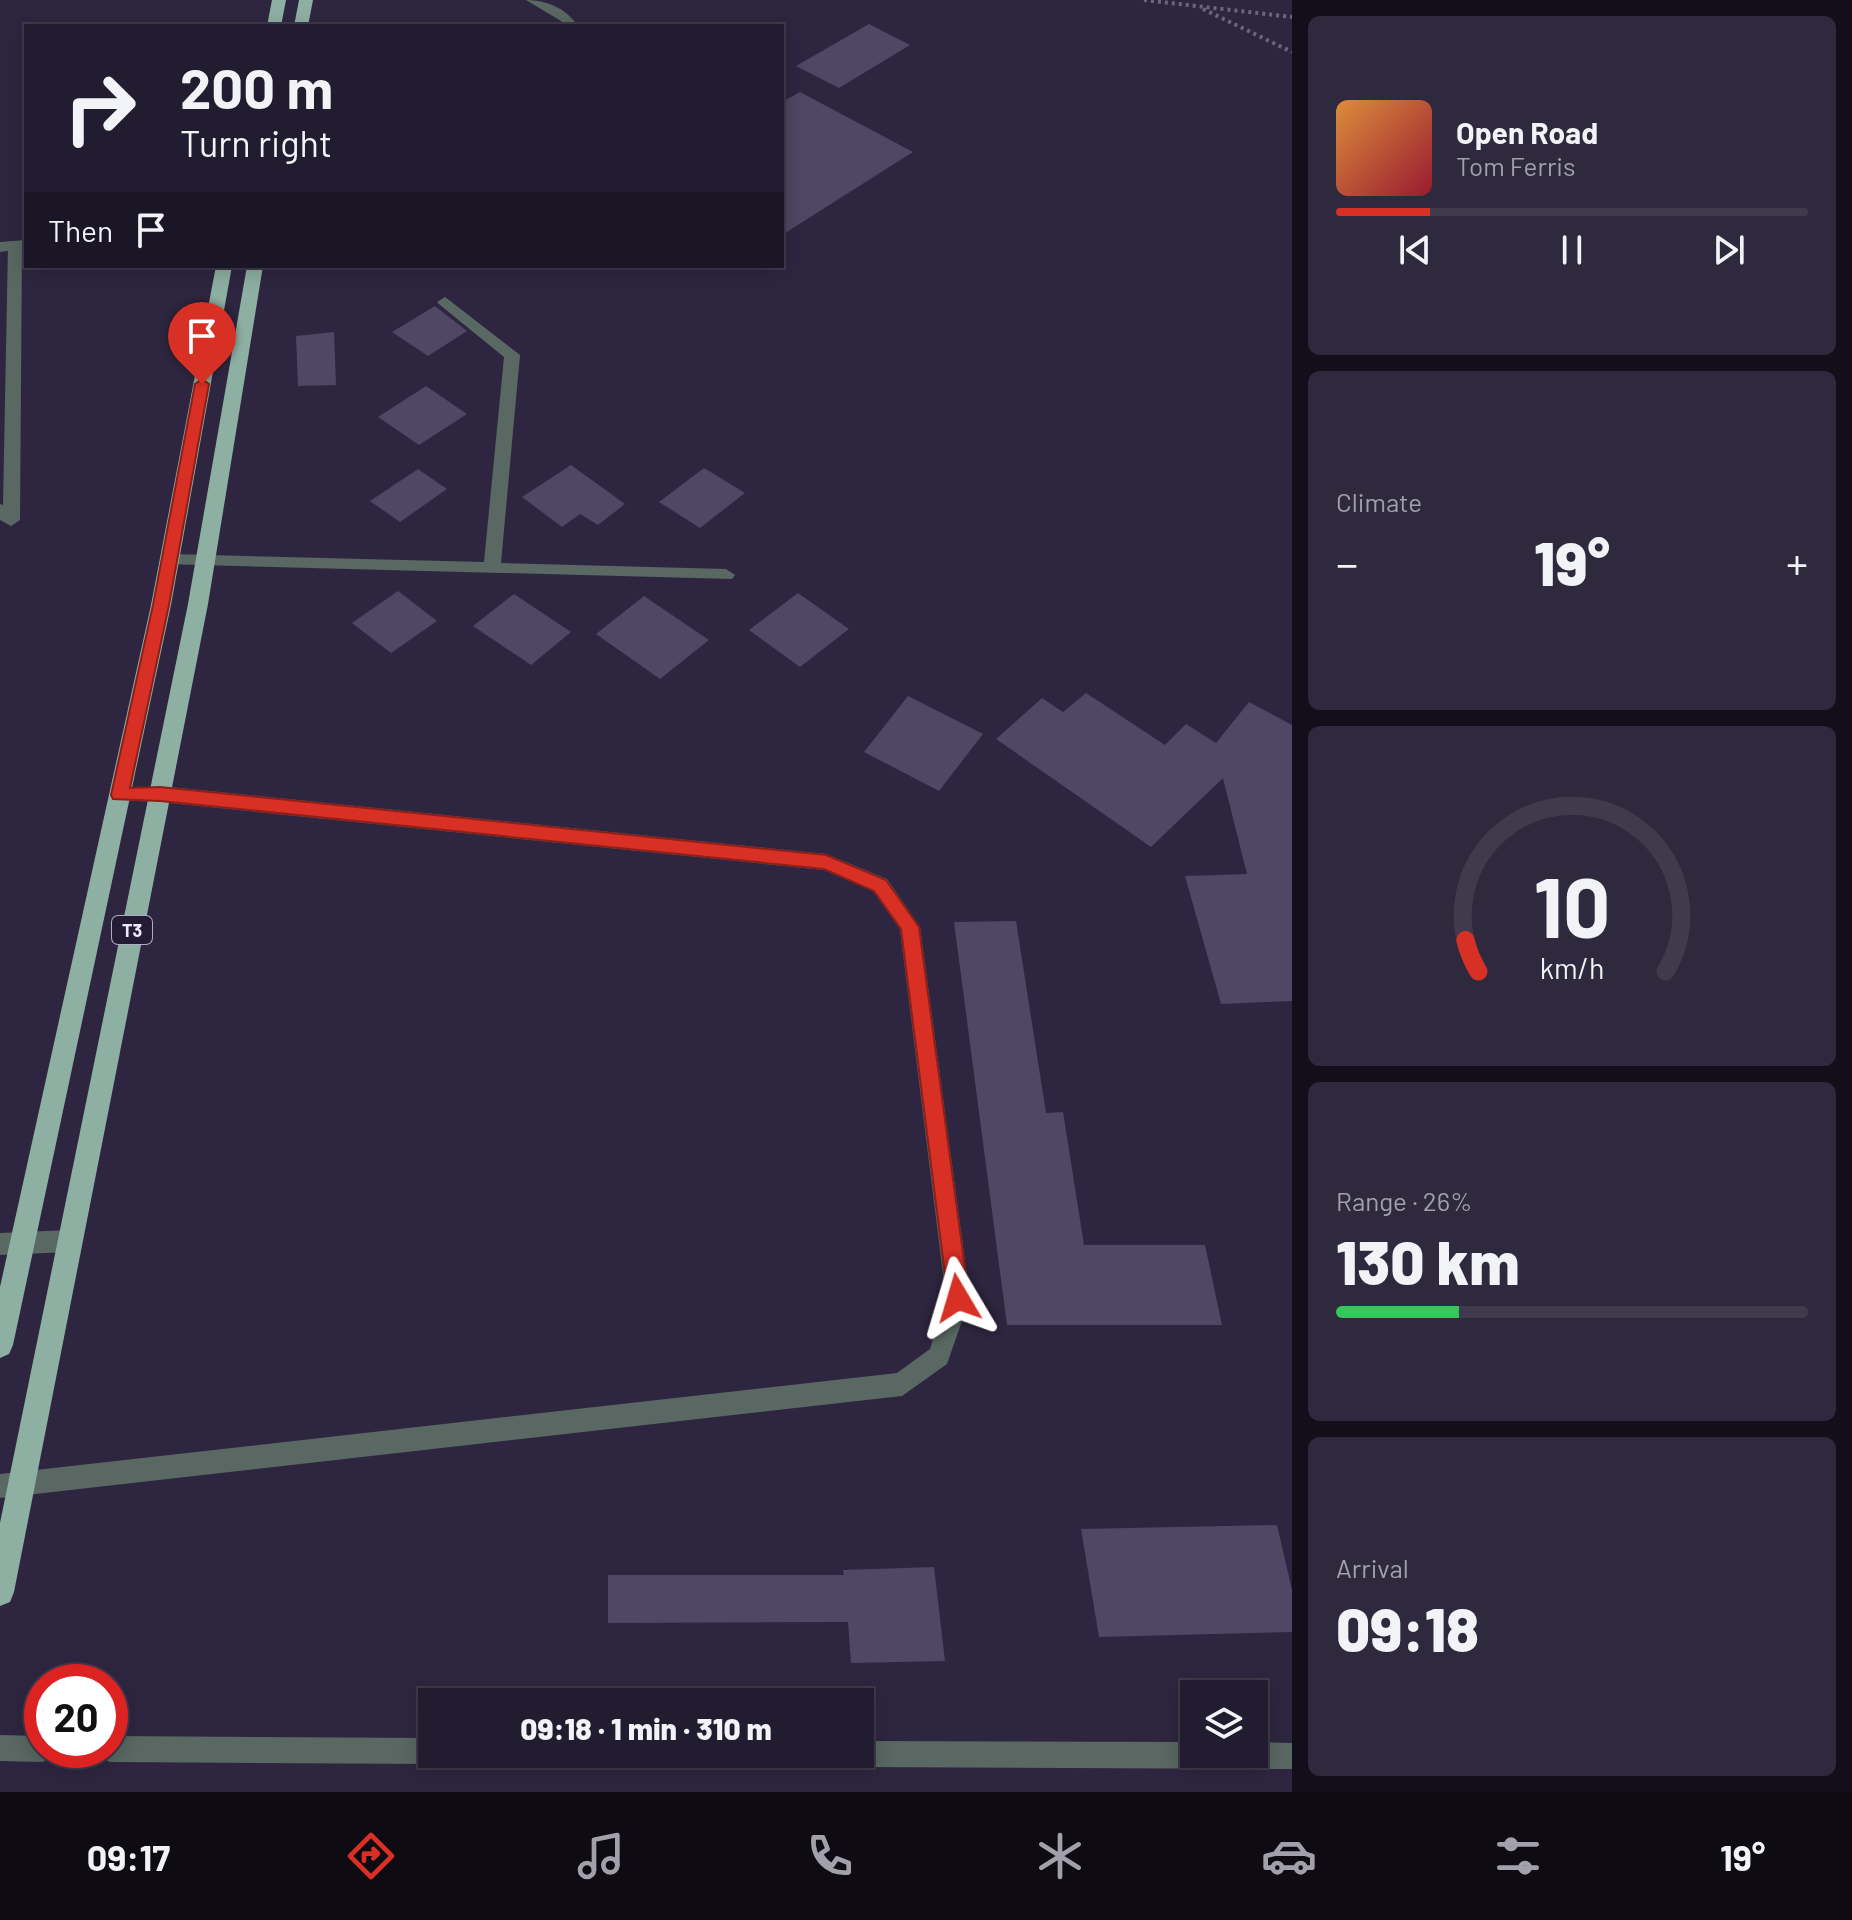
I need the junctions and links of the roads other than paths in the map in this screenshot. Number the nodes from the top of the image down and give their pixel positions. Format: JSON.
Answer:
{"nodes":[{"id":1,"x":279,"y":0,"type":"edge"},
{"id":2,"x":306,"y":0,"type":"edge"},
{"id":3,"x":532,"y":0,"type":"edge"},
{"id":4,"x":274,"y":24,"type":"edge"},
{"id":5,"x":301,"y":24,"type":"edge"},
{"id":6,"x":570,"y":24,"type":"edge"},
{"id":7,"x":14,"y":246,"type":"edge"},
{"id":8,"x":224,"y":268,"type":"edge"},
{"id":9,"x":255,"y":268,"type":"edge"},
{"id":10,"x":445,"y":302,"type":"dead end"},
{"id":11,"x":7,"y":341,"type":"edge"},
{"id":12,"x":0,"y":510,"type":"edge"},
{"id":13,"x":206,"y":559,"type":"junction"},
{"id":14,"x":170,"y":560,"type":"junction"},
{"id":15,"x":492,"y":567,"type":"junction"},
{"id":16,"x":726,"y":575,"type":"dead end"},
{"id":17,"x":160,"y":794,"type":"junction"},
{"id":18,"x":119,"y":795,"type":"junction"},
{"id":19,"x":69,"y":1241,"type":"junction"},
{"id":20,"x":11,"y":1243,"type":"edge"},
{"id":21,"x":0,"y":1345,"type":"edge"},
{"id":22,"x":11,"y":1486,"type":"edge"},
{"id":23,"x":0,"y":1592,"type":"edge"},
{"id":24,"x":0,"y":1748,"type":"edge"},
{"id":25,"x":24,"y":1749,"type":"edge"},
{"id":26,"x":128,"y":1749,"type":"edge"},
{"id":27,"x":418,"y":1751,"type":"edge"},
{"id":28,"x":874,"y":1754,"type":"edge"},
{"id":29,"x":1292,"y":1756,"type":"edge"}],
"edges":[{"from":1,"to":4,"type":"highway"},
{"from":2,"to":5,"type":"highway"},
{"from":3,"to":6,"type":"street"},
{"from":7,"to":11,"type":"street"},
{"from":8,"to":14,"type":"highway","number":"T3"},
{"from":9,"to":13,"type":"highway","number":"T3"},
{"from":10,"to":15,"type":"street"},
{"from":11,"to":12,"type":"street"},
{"from":13,"to":14,"type":"street"},
{"from":13,"to":15,"type":"street"},
{"from":13,"to":17,"type":"highway","number":"T3"},
{"from":14,"to":18,"type":"highway","number":"T3"},
{"from":15,"to":16,"type":"street"},
{"from":17,"to":18,"type":"street"},
{"from":17,"to":19,"type":"highway","number":"T3"},
{"from":17,"to":22,"type":"street"},
{"from":18,"to":20,"type":"highway","number":"T3"},
{"from":19,"to":20,"type":"street"},
{"from":19,"to":22,"type":"highway","number":"T3"},
{"from":20,"to":21,"type":"highway","number":"T3"},
{"from":22,"to":23,"type":"highway","number":"T3"},
{"from":24,"to":25,"type":"street"},
{"from":26,"to":27,"type":"street"},
{"from":28,"to":29,"type":"street"}]}
